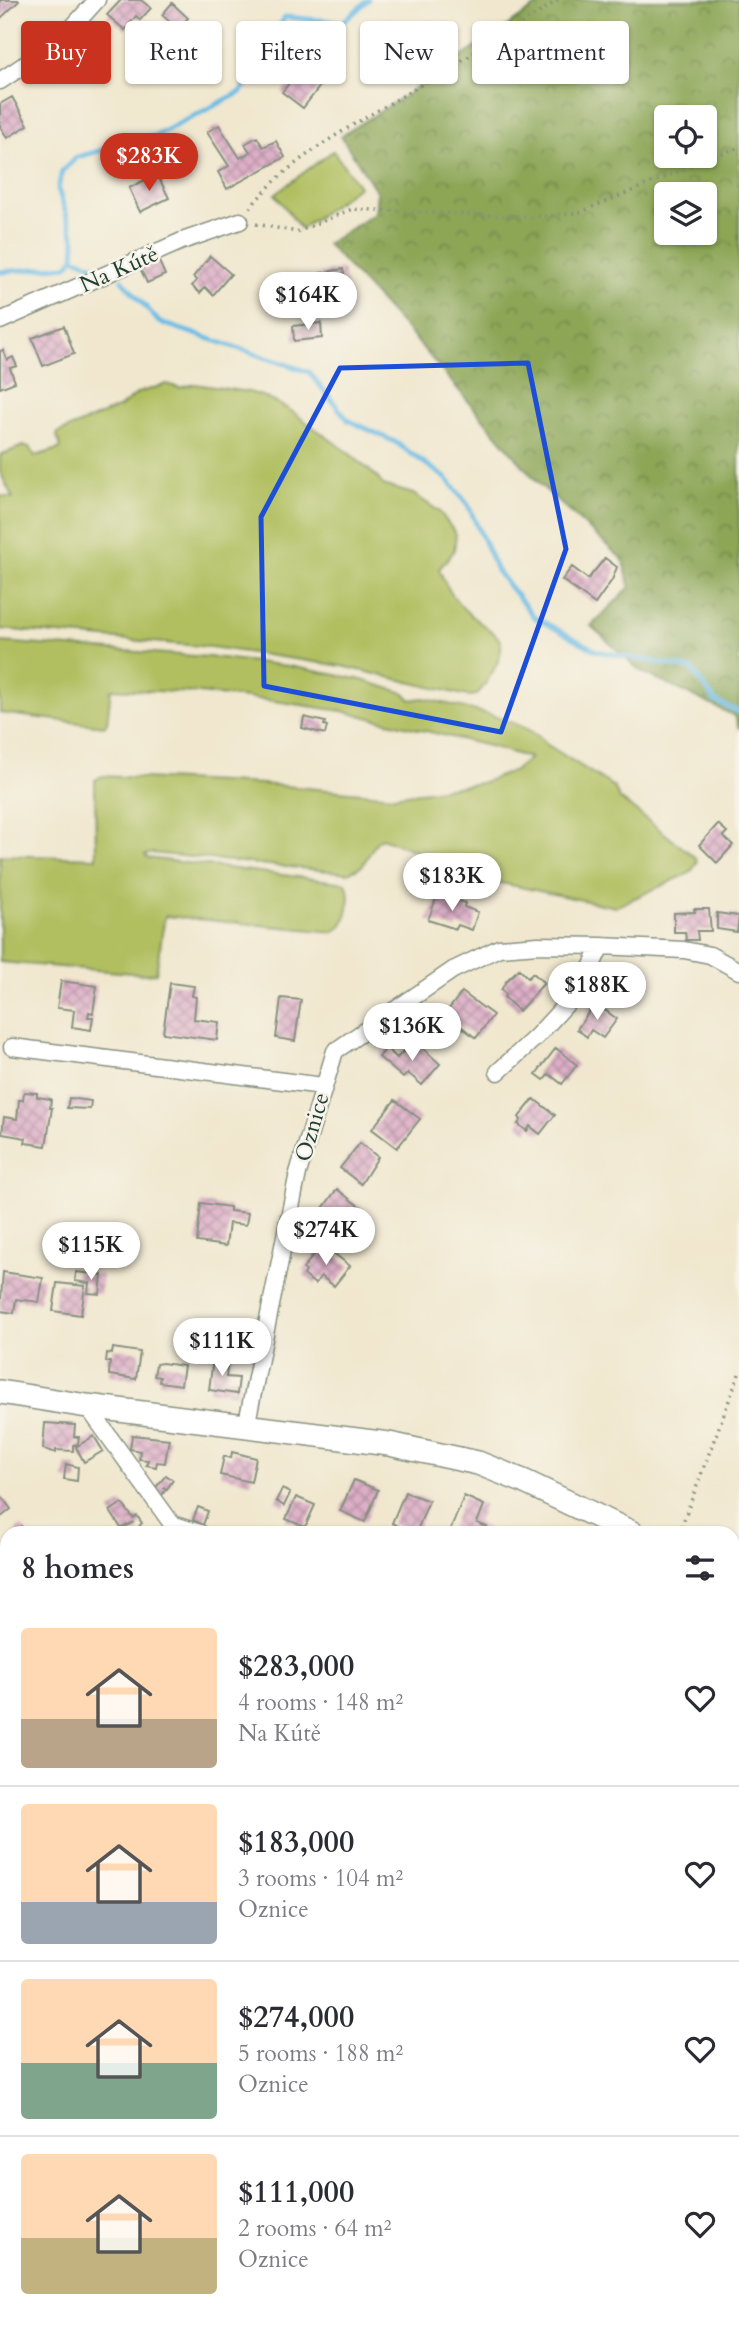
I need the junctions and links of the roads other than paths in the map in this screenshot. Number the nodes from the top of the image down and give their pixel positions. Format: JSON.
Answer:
{"nodes":[{"id":1,"x":97,"y":0,"type":"edge"},
{"id":2,"x":0,"y":81,"type":"edge"},
{"id":3,"x":240,"y":221,"type":"road end"},
{"id":4,"x":0,"y":321,"type":"edge"},
{"id":5,"x":601,"y":946,"type":"junction"},
{"id":6,"x":739,"y":971,"type":"edge"},
{"id":7,"x":12,"y":1046,"type":"dead end"},
{"id":8,"x":498,"y":1072,"type":"dead end"},
{"id":9,"x":323,"y":1086,"type":"junction"},
{"id":10,"x":0,"y":1392,"type":"edge"},
{"id":11,"x":87,"y":1406,"type":"junction"},
{"id":12,"x":246,"y":1427,"type":"junction"},
{"id":13,"x":173,"y":1526,"type":"edge"},
{"id":14,"x":617,"y":1526,"type":"edge"}],
"edges":[{"from":1,"to":2,"type":"street"},
{"from":3,"to":4,"type":"street","name":"Na Kútě"},
{"from":5,"to":6,"type":"street","name":"Oznice"},
{"from":5,"to":8,"type":"street"},
{"from":5,"to":9,"type":"street","name":"Oznice"},
{"from":7,"to":9,"type":"street"},
{"from":9,"to":12,"type":"street","name":"Oznice"},
{"from":10,"to":11,"type":"street"},
{"from":11,"to":12,"type":"street"},
{"from":11,"to":13,"type":"street"},
{"from":12,"to":14,"type":"street"}]}
